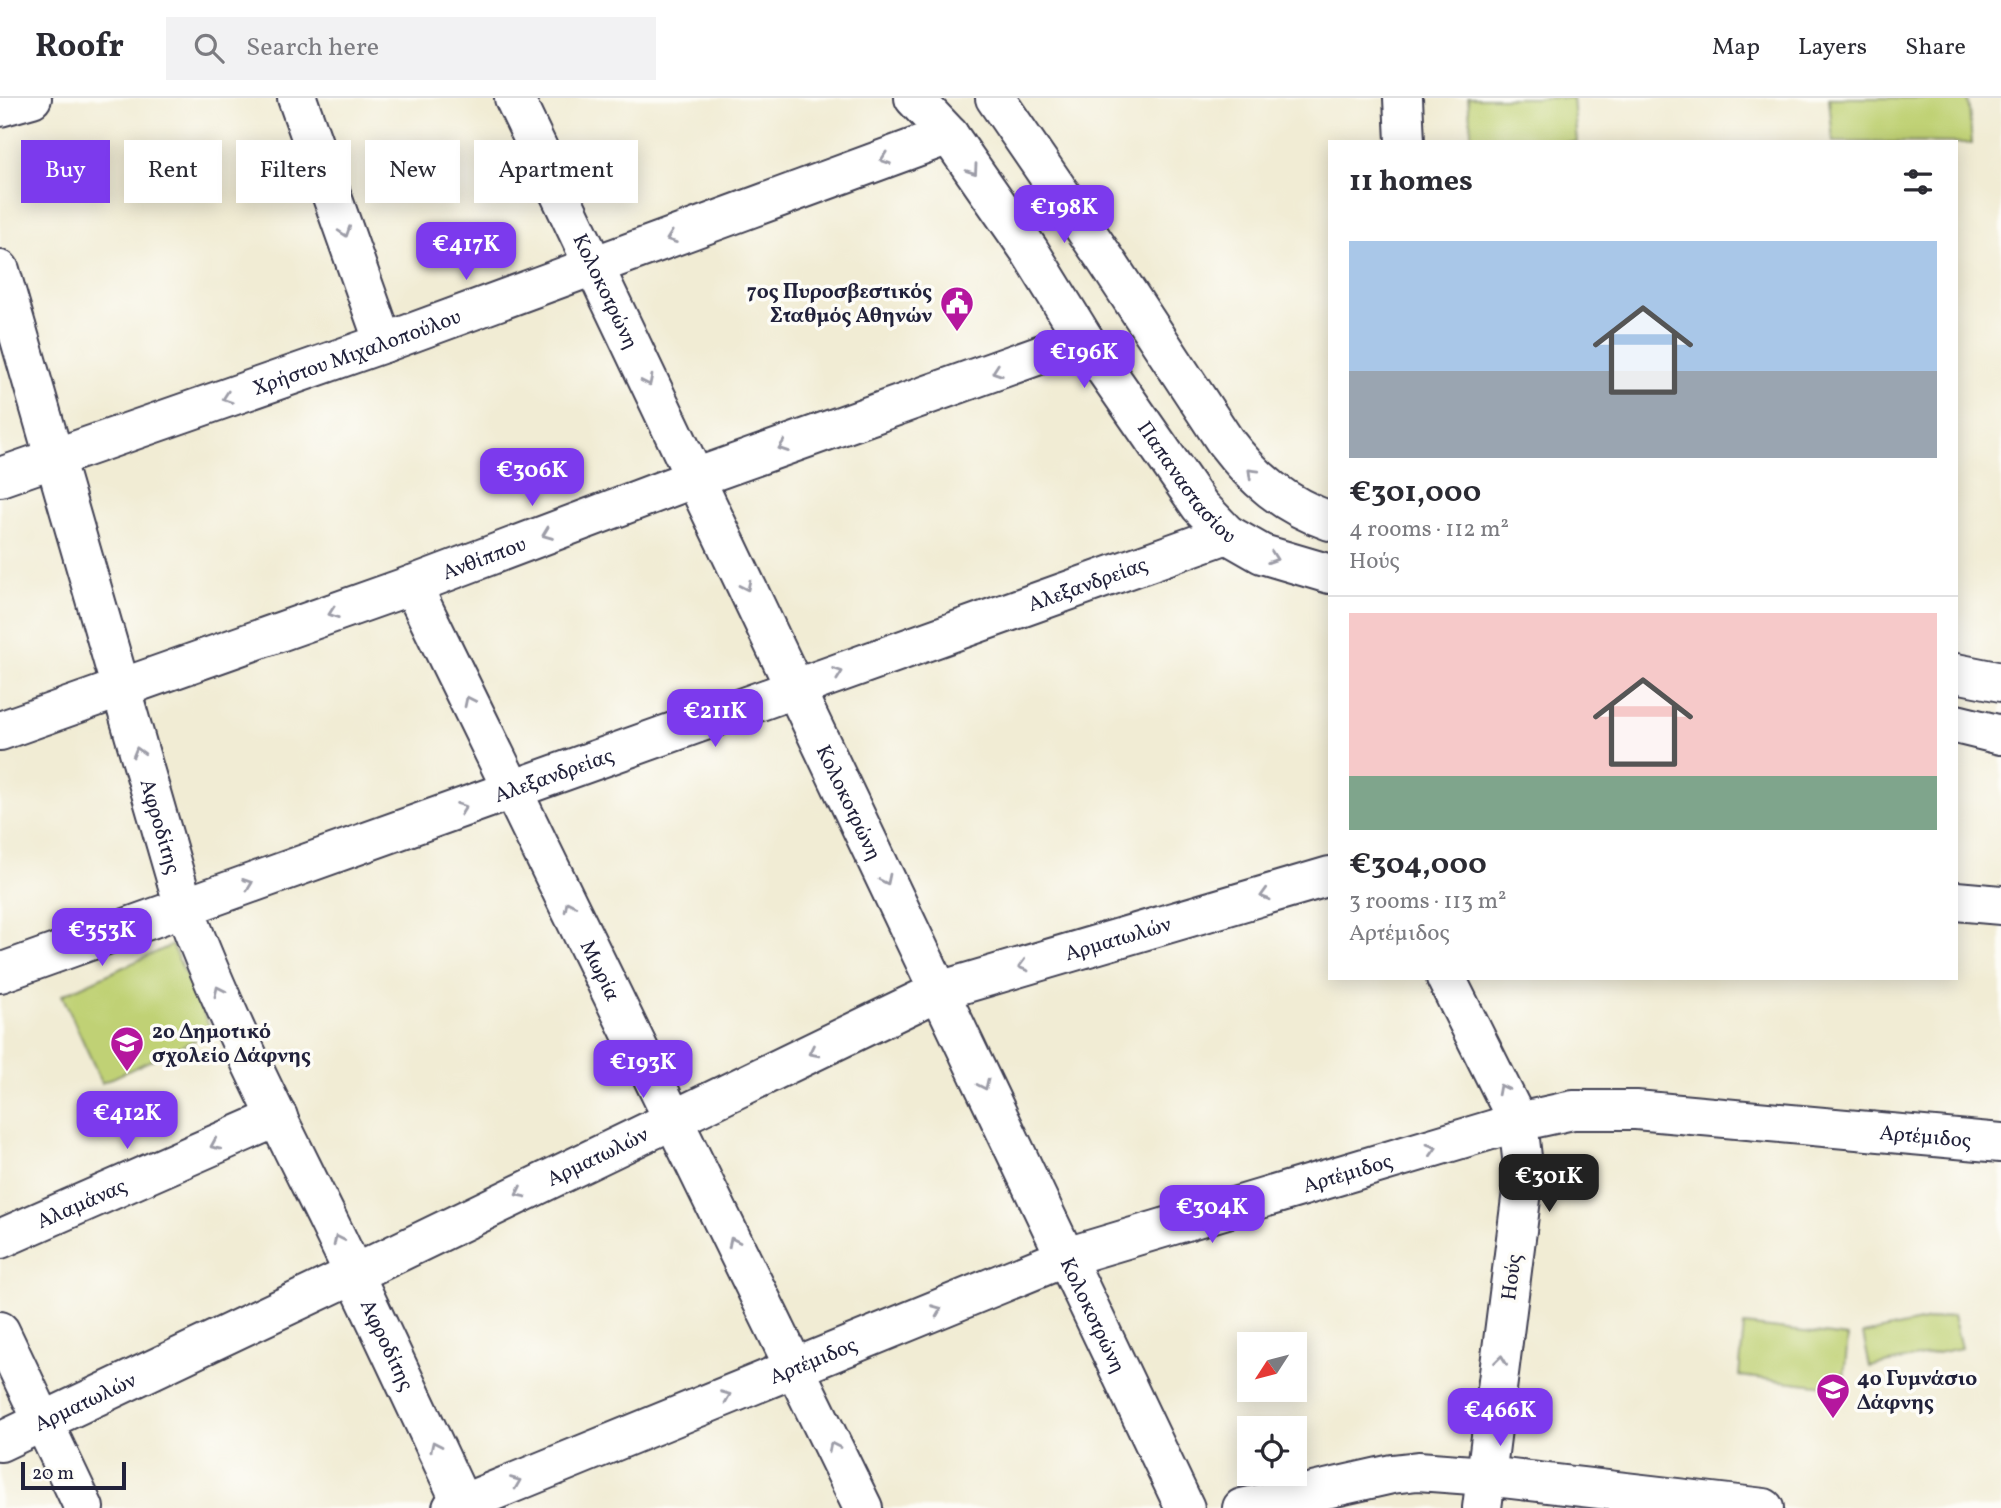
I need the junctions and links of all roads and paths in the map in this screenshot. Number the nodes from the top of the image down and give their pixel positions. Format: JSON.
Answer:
{"nodes":[{"id":1,"x":32,"y":98,"type":"edge"},
{"id":2,"x":297,"y":98,"type":"edge"},
{"id":3,"x":514,"y":98,"type":"edge"},
{"id":4,"x":915,"y":98,"type":"edge"},
{"id":5,"x":995,"y":98,"type":"edge"},
{"id":6,"x":1403,"y":98,"type":"edge"},
{"id":7,"x":0,"y":107,"type":"edge"},
{"id":8,"x":949,"y":135,"type":"junction"},
{"id":9,"x":1405,"y":140,"type":"edge"},
{"id":10,"x":1104,"y":257,"type":"junction"},
{"id":11,"x":594,"y":267,"type":"junction"},
{"id":12,"x":0,"y":270,"type":"edge"},
{"id":13,"x":1052,"y":285,"type":"junction"},
{"id":14,"x":1084,"y":339,"type":"junction"},
{"id":15,"x":384,"y":343,"type":"junction"},
{"id":16,"x":55,"y":458,"type":"junction"},
{"id":17,"x":0,"y":477,"type":"edge"},
{"id":18,"x":695,"y":478,"type":"junction"},
{"id":19,"x":1328,"y":520,"type":"edge"},
{"id":20,"x":1227,"y":534,"type":"junction"},
{"id":21,"x":1328,"y":573,"type":"edge"},
{"id":22,"x":412,"y":585,"type":"junction"},
{"id":23,"x":1958,"y":673,"type":"edge"},
{"id":24,"x":2001,"y":682,"type":"edge"},
{"id":25,"x":120,"y":688,"type":"junction"},
{"id":26,"x":795,"y":689,"type":"junction"},
{"id":27,"x":1958,"y":724,"type":"edge"},
{"id":28,"x":0,"y":731,"type":"edge"},
{"id":29,"x":2001,"y":734,"type":"edge"},
{"id":30,"x":512,"y":790,"type":"junction"},
{"id":31,"x":1328,"y":877,"type":"edge"},
{"id":32,"x":1958,"y":901,"type":"edge"},
{"id":33,"x":2001,"y":905,"type":"edge"},
{"id":34,"x":184,"y":907,"type":"junction"},
{"id":35,"x":0,"y":973,"type":"edge"},
{"id":36,"x":1447,"y":980,"type":"edge"},
{"id":37,"x":939,"y":991,"type":"junction"},
{"id":38,"x":278,"y":1117,"type":"junction"},
{"id":39,"x":672,"y":1119,"type":"junction"},
{"id":40,"x":1518,"y":1122,"type":"junction"},
{"id":41,"x":2001,"y":1143,"type":"edge"},
{"id":42,"x":0,"y":1239,"type":"edge"},
{"id":43,"x":1066,"y":1257,"type":"junction"},
{"id":44,"x":354,"y":1274,"type":"junction"},
{"id":45,"x":0,"y":1331,"type":"edge"},
{"id":46,"x":794,"y":1368,"type":"junction"},
{"id":47,"x":43,"y":1422,"type":"junction"},
{"id":48,"x":0,"y":1442,"type":"edge"},
{"id":49,"x":1484,"y":1492,"type":"edge"},
{"id":50,"x":459,"y":1507,"type":"edge"},
{"id":51,"x":84,"y":1508,"type":"edge"},
{"id":52,"x":863,"y":1508,"type":"edge"},
{"id":53,"x":1185,"y":1508,"type":"edge"},
{"id":54,"x":1242,"y":1508,"type":"edge"},
{"id":55,"x":1760,"y":1508,"type":"edge"}],
"edges":[{"from":1,"to":7,"type":"street"},
{"from":2,"to":15,"type":"street","one_way":true},
{"from":3,"to":11,"type":"street","name":"Κολοκοτρώνη"},
{"from":4,"to":8,"type":"street","name":"Παπαναστασίου"},
{"from":5,"to":10,"type":"street"},
{"from":6,"to":9,"type":"street"},
{"from":8,"to":11,"type":"street","name":"Χρήστου Μιχαλοπούλου","one_way":true},
{"from":8,"to":13,"type":"street","name":"Παπαναστασίου","one_way":true},
{"from":10,"to":13,"type":"street"},
{"from":19,"to":10,"type":"street","one_way":true},
{"from":11,"to":15,"type":"street","name":"Χρήστου Μιχαλοπούλου"},
{"from":11,"to":18,"type":"street","name":"Κολοκοτρώνη","one_way":true},
{"from":12,"to":16,"type":"street","name":"Αφροδίτης"},
{"from":13,"to":14,"type":"street","name":"Παπαναστασίου"},
{"from":14,"to":18,"type":"street","name":"Ανθίππου","one_way":true},
{"from":14,"to":20,"type":"street","name":"Παπαναστασίου"},
{"from":15,"to":16,"type":"street","name":"Χρήστου Μιχαλοπούλου","one_way":true},
{"from":16,"to":17,"type":"street","name":"Χρήστου Μιχαλοπούλου"},
{"from":16,"to":25,"type":"street","name":"Αφροδίτης"},
{"from":18,"to":22,"type":"street","name":"Ανθίππου","one_way":true},
{"from":18,"to":26,"type":"street","name":"Κολοκοτρώνη","one_way":true},
{"from":20,"to":21,"type":"street","name":"Παπαναστασίου","one_way":true},
{"from":26,"to":20,"type":"street","name":"Αλεξανδρείας","one_way":true},
{"from":22,"to":25,"type":"street","name":"Ανθίππου","one_way":true},
{"from":30,"to":22,"type":"street","name":"Μωρία","one_way":true},
{"from":23,"to":24,"type":"street"},
{"from":25,"to":28,"type":"street","name":"Ανθίππου"},
{"from":34,"to":25,"type":"street","name":"Αφροδίτης","one_way":true},
{"from":26,"to":30,"type":"street","name":"Αλεξανδρείας"},
{"from":26,"to":37,"type":"street","name":"Κολοκοτρώνη","one_way":true},
{"from":27,"to":29,"type":"street"},
{"from":34,"to":30,"type":"street","name":"Αλεξανδρείας","one_way":true},
{"from":39,"to":30,"type":"street","name":"Μωρία","one_way":true},
{"from":31,"to":37,"type":"street","name":"Αρματωλών","one_way":true},
{"from":32,"to":33,"type":"street"},
{"from":34,"to":35,"type":"street","name":"Αλεξανδρείας"},
{"from":38,"to":34,"type":"street","name":"Αφροδίτης","one_way":true},
{"from":40,"to":36,"type":"street","name":"Ηούς","one_way":true},
{"from":37,"to":39,"type":"street","name":"Αρματωλών","one_way":true},
{"from":37,"to":43,"type":"street","name":"Κολοκοτρώνη","one_way":true},
{"from":38,"to":42,"type":"street","name":"Αλαμάνας","one_way":true},
{"from":44,"to":38,"type":"street","name":"Αφροδίτης","one_way":true},
{"from":39,"to":44,"type":"street","name":"Αρματωλών","one_way":true},
{"from":46,"to":39,"type":"street","name":"Μωρία","one_way":true},
{"from":40,"to":41,"type":"street","name":"Αρτέμιδος"},
{"from":43,"to":40,"type":"street","name":"Αρτέμιδος","one_way":true},
{"from":49,"to":40,"type":"street","name":"Ηούς","one_way":true},
{"from":46,"to":43,"type":"street","name":"Αρτέμιδος","one_way":true},
{"from":43,"to":53,"type":"street","name":"Κολοκοτρώνη"},
{"from":44,"to":47,"type":"street","name":"Αρματωλών"},
{"from":50,"to":44,"type":"street","name":"Αφροδίτης","one_way":true},
{"from":45,"to":47,"type":"street"},
{"from":50,"to":46,"type":"street","name":"Αρτέμιδος","one_way":true},
{"from":52,"to":46,"type":"street","name":"Μωρία","one_way":true},
{"from":47,"to":48,"type":"street","name":"Αρματωλών"},
{"from":47,"to":51,"type":"street"},
{"from":49,"to":54,"type":"street"},
{"from":49,"to":55,"type":"street"}]}
